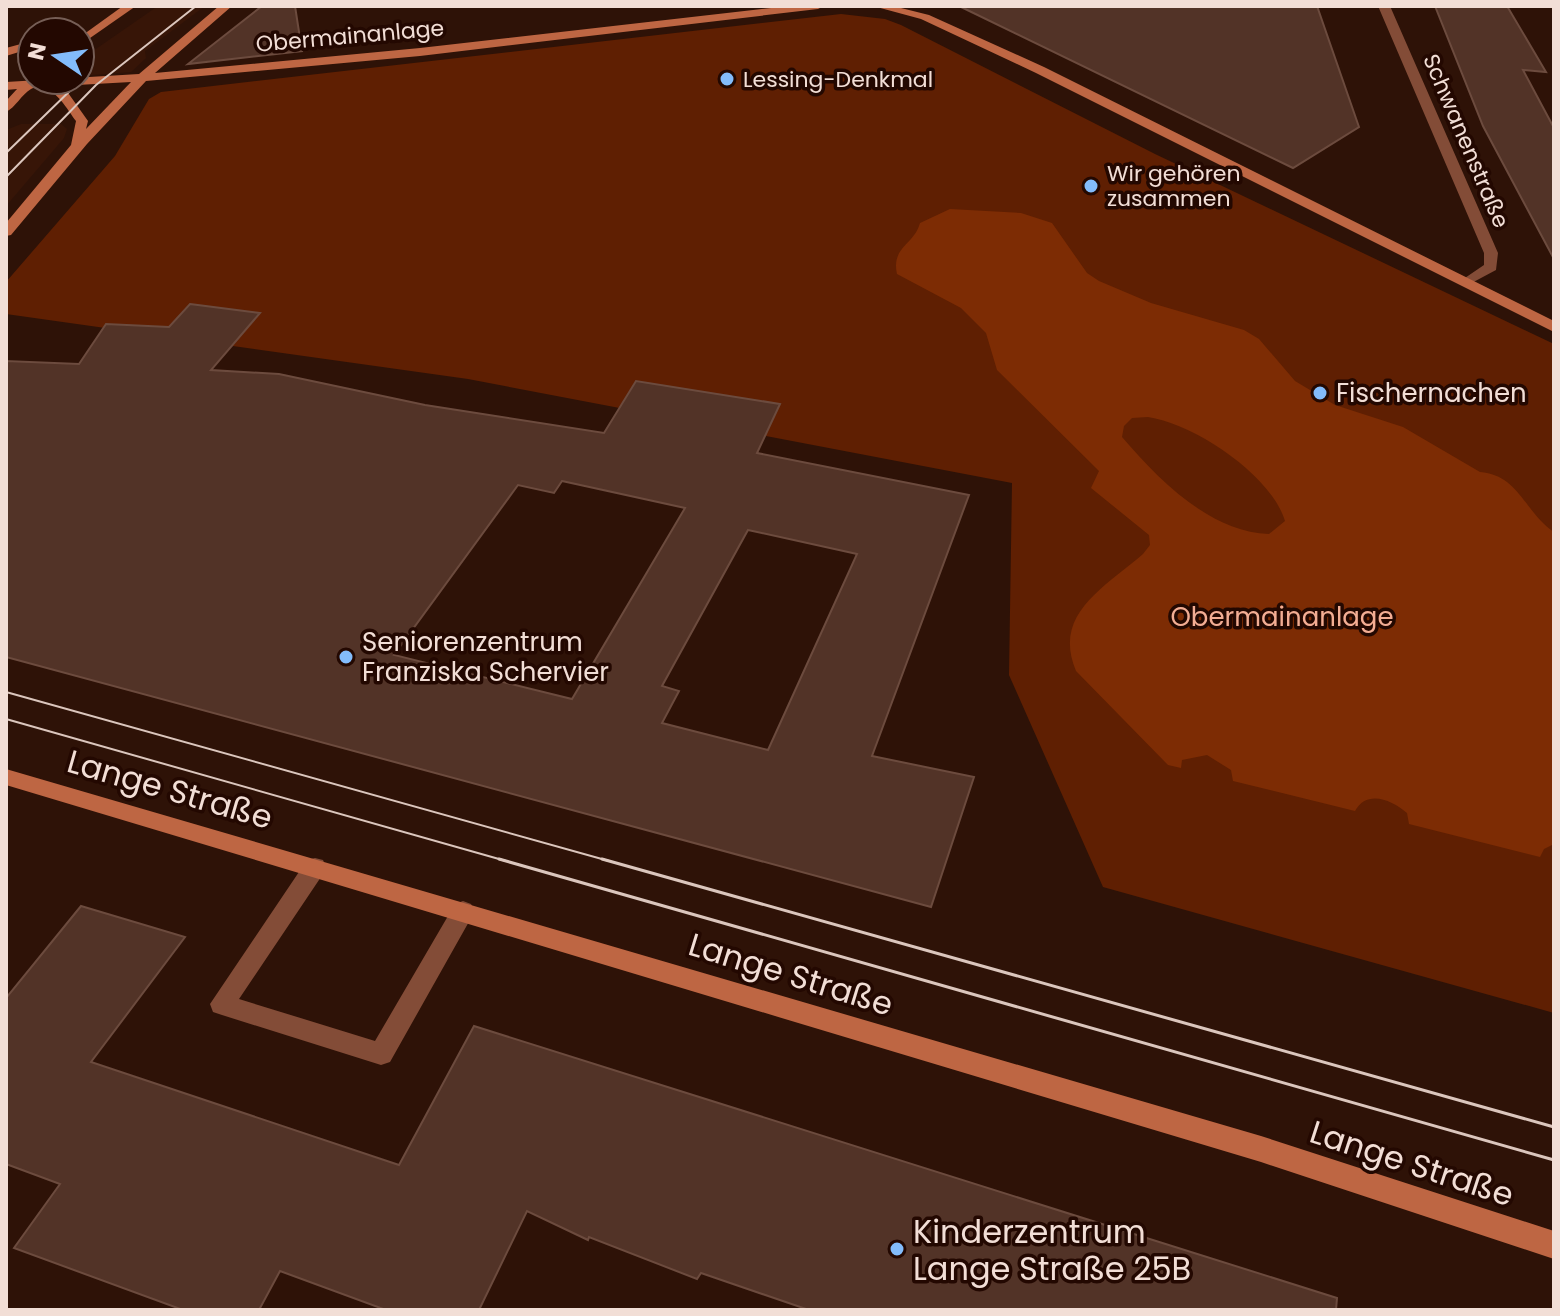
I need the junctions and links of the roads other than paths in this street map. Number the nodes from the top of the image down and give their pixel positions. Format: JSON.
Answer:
{"nodes":[{"id":1,"x":226,"y":6,"type":"edge"},
{"id":2,"x":818,"y":6,"type":"edge"},
{"id":3,"x":879,"y":6,"type":"edge"},
{"id":4,"x":1384,"y":6,"type":"edge"},
{"id":5,"x":126,"y":9,"type":"edge"},
{"id":6,"x":96,"y":21,"type":"edge"},
{"id":7,"x":96,"y":31,"type":"edge"},
{"id":8,"x":139,"y":78,"type":"junction"},
{"id":9,"x":96,"y":81,"type":"edge"},
{"id":10,"x":64,"y":96,"type":"edge"},
{"id":11,"x":72,"y":150,"type":"junction"},
{"id":12,"x":6,"y":232,"type":"edge"},
{"id":13,"x":1466,"y":282,"type":"junction"},
{"id":14,"x":1554,"y":327,"type":"edge"},
{"id":15,"x":6,"y":777,"type":"edge"},
{"id":16,"x":315,"y":867,"type":"junction"},
{"id":17,"x":463,"y":911,"type":"junction"},
{"id":18,"x":1554,"y":1245,"type":"edge"}],
"edges":[{"from":1,"to":8,"type":"main road"},
{"from":2,"to":8,"type":"main road","name":"Obermainanlage"},
{"from":3,"to":13,"type":"main road"},
{"from":4,"to":13,"type":"street","name":"Schwanenstraße"},
{"from":5,"to":6,"type":"main road"},
{"from":5,"to":7,"type":"main road"},
{"from":8,"to":9,"type":"main road","name":"Obermainanlage"},
{"from":8,"to":11,"type":"main road"},
{"from":10,"to":11,"type":"main road"},
{"from":11,"to":12,"type":"main road"},
{"from":13,"to":14,"type":"main road"},
{"from":15,"to":16,"type":"main road","name":"Lange Straße"},
{"from":16,"to":17,"type":"main road","name":"Lange Straße"},
{"from":16,"to":17,"type":"street"},
{"from":17,"to":18,"type":"main road","name":"Lange Straße"}]}
